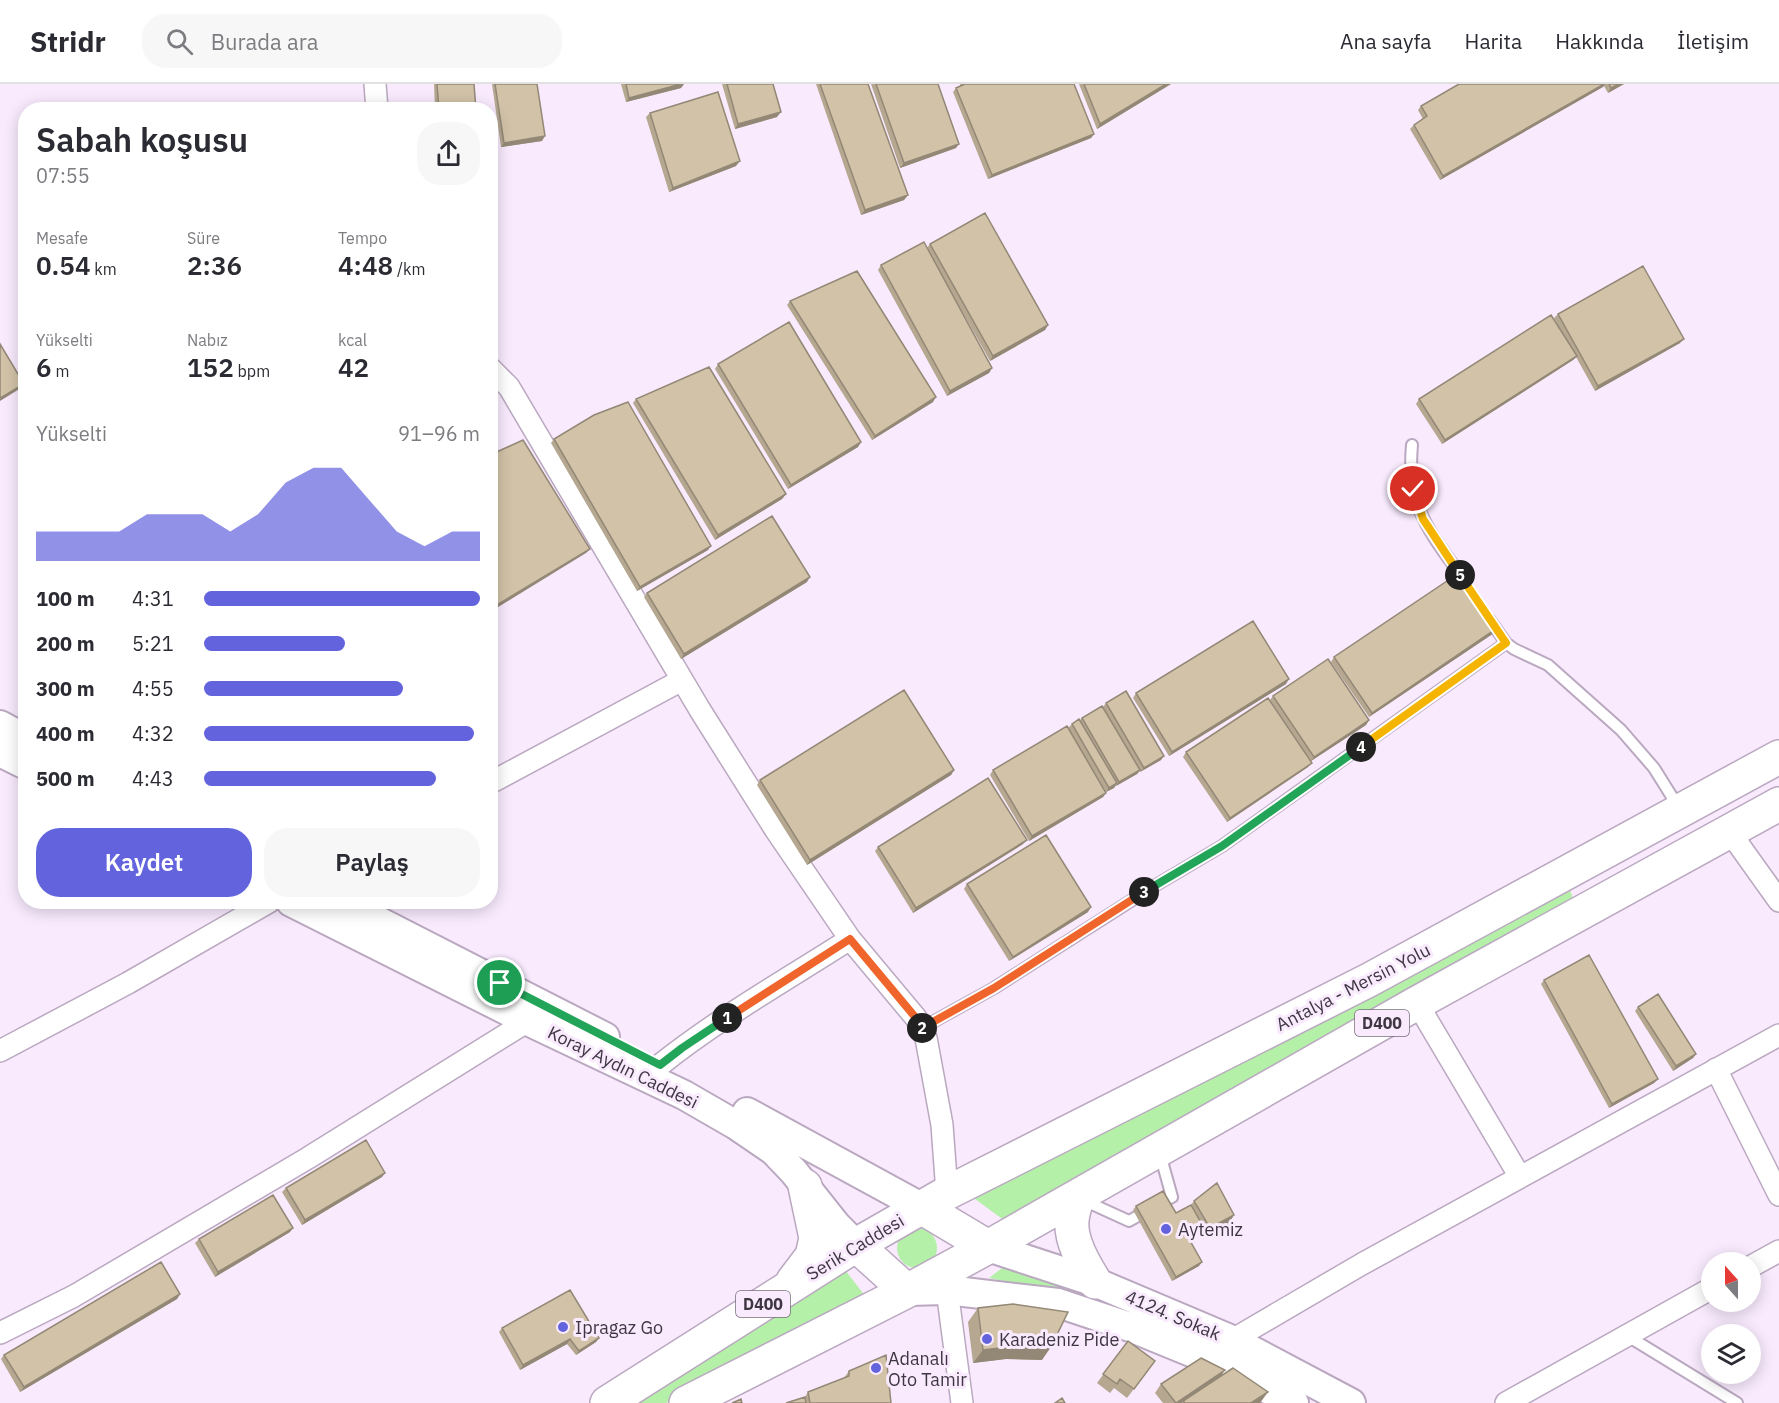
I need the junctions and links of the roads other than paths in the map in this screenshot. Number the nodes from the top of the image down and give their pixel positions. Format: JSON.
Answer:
{"nodes":[{"id":1,"x":375,"y":84,"type":"edge"},
{"id":2,"x":376,"y":102,"type":"edge"},
{"id":3,"x":498,"y":377,"type":"edge"},
{"id":4,"x":1412,"y":445,"type":"dead end"},
{"id":5,"x":1506,"y":643,"type":"junction"},
{"id":6,"x":682,"y":680,"type":"junction"},
{"id":7,"x":0,"y":725,"type":"edge"},
{"id":8,"x":18,"y":735,"type":"edge"},
{"id":9,"x":0,"y":752,"type":"edge"},
{"id":10,"x":1779,"y":757,"type":"edge"},
{"id":11,"x":18,"y":761,"type":"edge"},
{"id":12,"x":498,"y":779,"type":"edge"},
{"id":13,"x":1779,"y":804,"type":"edge"},
{"id":14,"x":1680,"y":811,"type":"junction"},
{"id":15,"x":1729,"y":831,"type":"junction"},
{"id":16,"x":1779,"y":901,"type":"edge"},
{"id":17,"x":257,"y":909,"type":"edge"},
{"id":18,"x":305,"y":909,"type":"edge"},
{"id":19,"x":355,"y":909,"type":"edge"},
{"id":20,"x":850,"y":939,"type":"junction"},
{"id":21,"x":1417,"y":1003,"type":"junction"},
{"id":22,"x":528,"y":1021,"type":"junction"},
{"id":23,"x":922,"y":1028,"type":"junction"},
{"id":24,"x":1779,"y":1035,"type":"edge"},
{"id":25,"x":0,"y":1051,"type":"edge"},
{"id":26,"x":660,"y":1065,"type":"junction"},
{"id":27,"x":1716,"y":1069,"type":"junction"},
{"id":28,"x":1159,"y":1150,"type":"junction"},
{"id":29,"x":1520,"y":1177,"type":"junction"},
{"id":30,"x":805,"y":1186,"type":"junction"},
{"id":31,"x":1779,"y":1195,"type":"edge"},
{"id":32,"x":1078,"y":1197,"type":"junction"},
{"id":33,"x":934,"y":1200,"type":"junction"},
{"id":34,"x":856,"y":1245,"type":"junction"},
{"id":35,"x":988,"y":1247,"type":"junction"},
{"id":36,"x":1779,"y":1251,"type":"edge"},
{"id":37,"x":1761,"y":1261,"type":"edge"},
{"id":38,"x":1095,"y":1282,"type":"junction"},
{"id":39,"x":788,"y":1288,"type":"junction"},
{"id":40,"x":947,"y":1290,"type":"junction"},
{"id":41,"x":907,"y":1291,"type":"junction"},
{"id":42,"x":1701,"y":1294,"type":"edge"},
{"id":43,"x":0,"y":1334,"type":"edge"},
{"id":44,"x":1626,"y":1335,"type":"junction"},
{"id":45,"x":1232,"y":1340,"type":"junction"},
{"id":46,"x":1730,"y":1401,"type":"edge"},
{"id":47,"x":607,"y":1403,"type":"edge"},
{"id":48,"x":686,"y":1403,"type":"edge"},
{"id":49,"x":962,"y":1403,"type":"edge"},
{"id":50,"x":1294,"y":1403,"type":"edge"},
{"id":51,"x":1351,"y":1403,"type":"edge"},
{"id":52,"x":1506,"y":1403,"type":"edge"}],
"edges":[{"from":1,"to":2,"type":"street"},
{"from":3,"to":6,"type":"street"},
{"from":4,"to":5,"type":"lane"},
{"from":5,"to":14,"type":"lane"},
{"from":5,"to":23,"type":"lane"},
{"from":6,"to":12,"type":"street"},
{"from":6,"to":20,"type":"street"},
{"from":7,"to":8,"type":"main road"},
{"from":9,"to":11,"type":"main road"},
{"from":10,"to":14,"type":"highway","name":"Antalya - Mersin Yolu","number":"D400"},
{"from":13,"to":15,"type":"highway","number":"D400"},
{"from":14,"to":33,"type":"highway","name":"Antalya - Mersin Yolu","number":"D400"},
{"from":15,"to":16,"type":"street"},
{"from":15,"to":21,"type":"highway","number":"D400"},
{"from":17,"to":25,"type":"street"},
{"from":18,"to":22,"type":"main road","name":"Koray Aydın Caddesi"},
{"from":19,"to":26,"type":"main road"},
{"from":20,"to":23,"type":"street"},
{"from":20,"to":26,"type":"street"},
{"from":21,"to":28,"type":"highway","number":"D400"},
{"from":21,"to":29,"type":"street"},
{"from":22,"to":30,"type":"main road","name":"Koray Aydın Caddesi"},
{"from":22,"to":43,"type":"street"},
{"from":23,"to":33,"type":"street"},
{"from":24,"to":27,"type":"street"},
{"from":26,"to":33,"type":"main road"},
{"from":27,"to":29,"type":"street"},
{"from":27,"to":31,"type":"street"},
{"from":28,"to":32,"type":"highway","number":"D400"},
{"from":28,"to":32,"type":"lane"},
{"from":29,"to":45,"type":"street"},
{"from":30,"to":34,"type":"main road","name":"Koray Aydın Caddesi"},
{"from":30,"to":39,"type":"highway"},
{"from":32,"to":35,"type":"highway","number":"D400"},
{"from":32,"to":38,"type":"highway"},
{"from":33,"to":34,"type":"highway","name":"Serik Caddesi","number":"D400"},
{"from":33,"to":35,"type":"highway"},
{"from":34,"to":39,"type":"highway","name":"Serik Caddesi","number":"D400"},
{"from":34,"to":41,"type":"highway"},
{"from":35,"to":38,"type":"main road","name":"4124. Sokak"},
{"from":35,"to":41,"type":"highway","number":"D400"},
{"from":36,"to":37,"type":"street"},
{"from":38,"to":45,"type":"main road","name":"4124. Sokak"},
{"from":39,"to":47,"type":"highway","name":"Serik Caddesi","number":"D400"},
{"from":40,"to":41,"type":"main road"},
{"from":40,"to":49,"type":"street"},
{"from":40,"to":50,"type":"main road"},
{"from":41,"to":48,"type":"highway","number":"D400"},
{"from":42,"to":44,"type":"street"},
{"from":44,"to":46,"type":"lane"},
{"from":44,"to":52,"type":"street"},
{"from":45,"to":51,"type":"main road","name":"4124. Sokak"}]}
